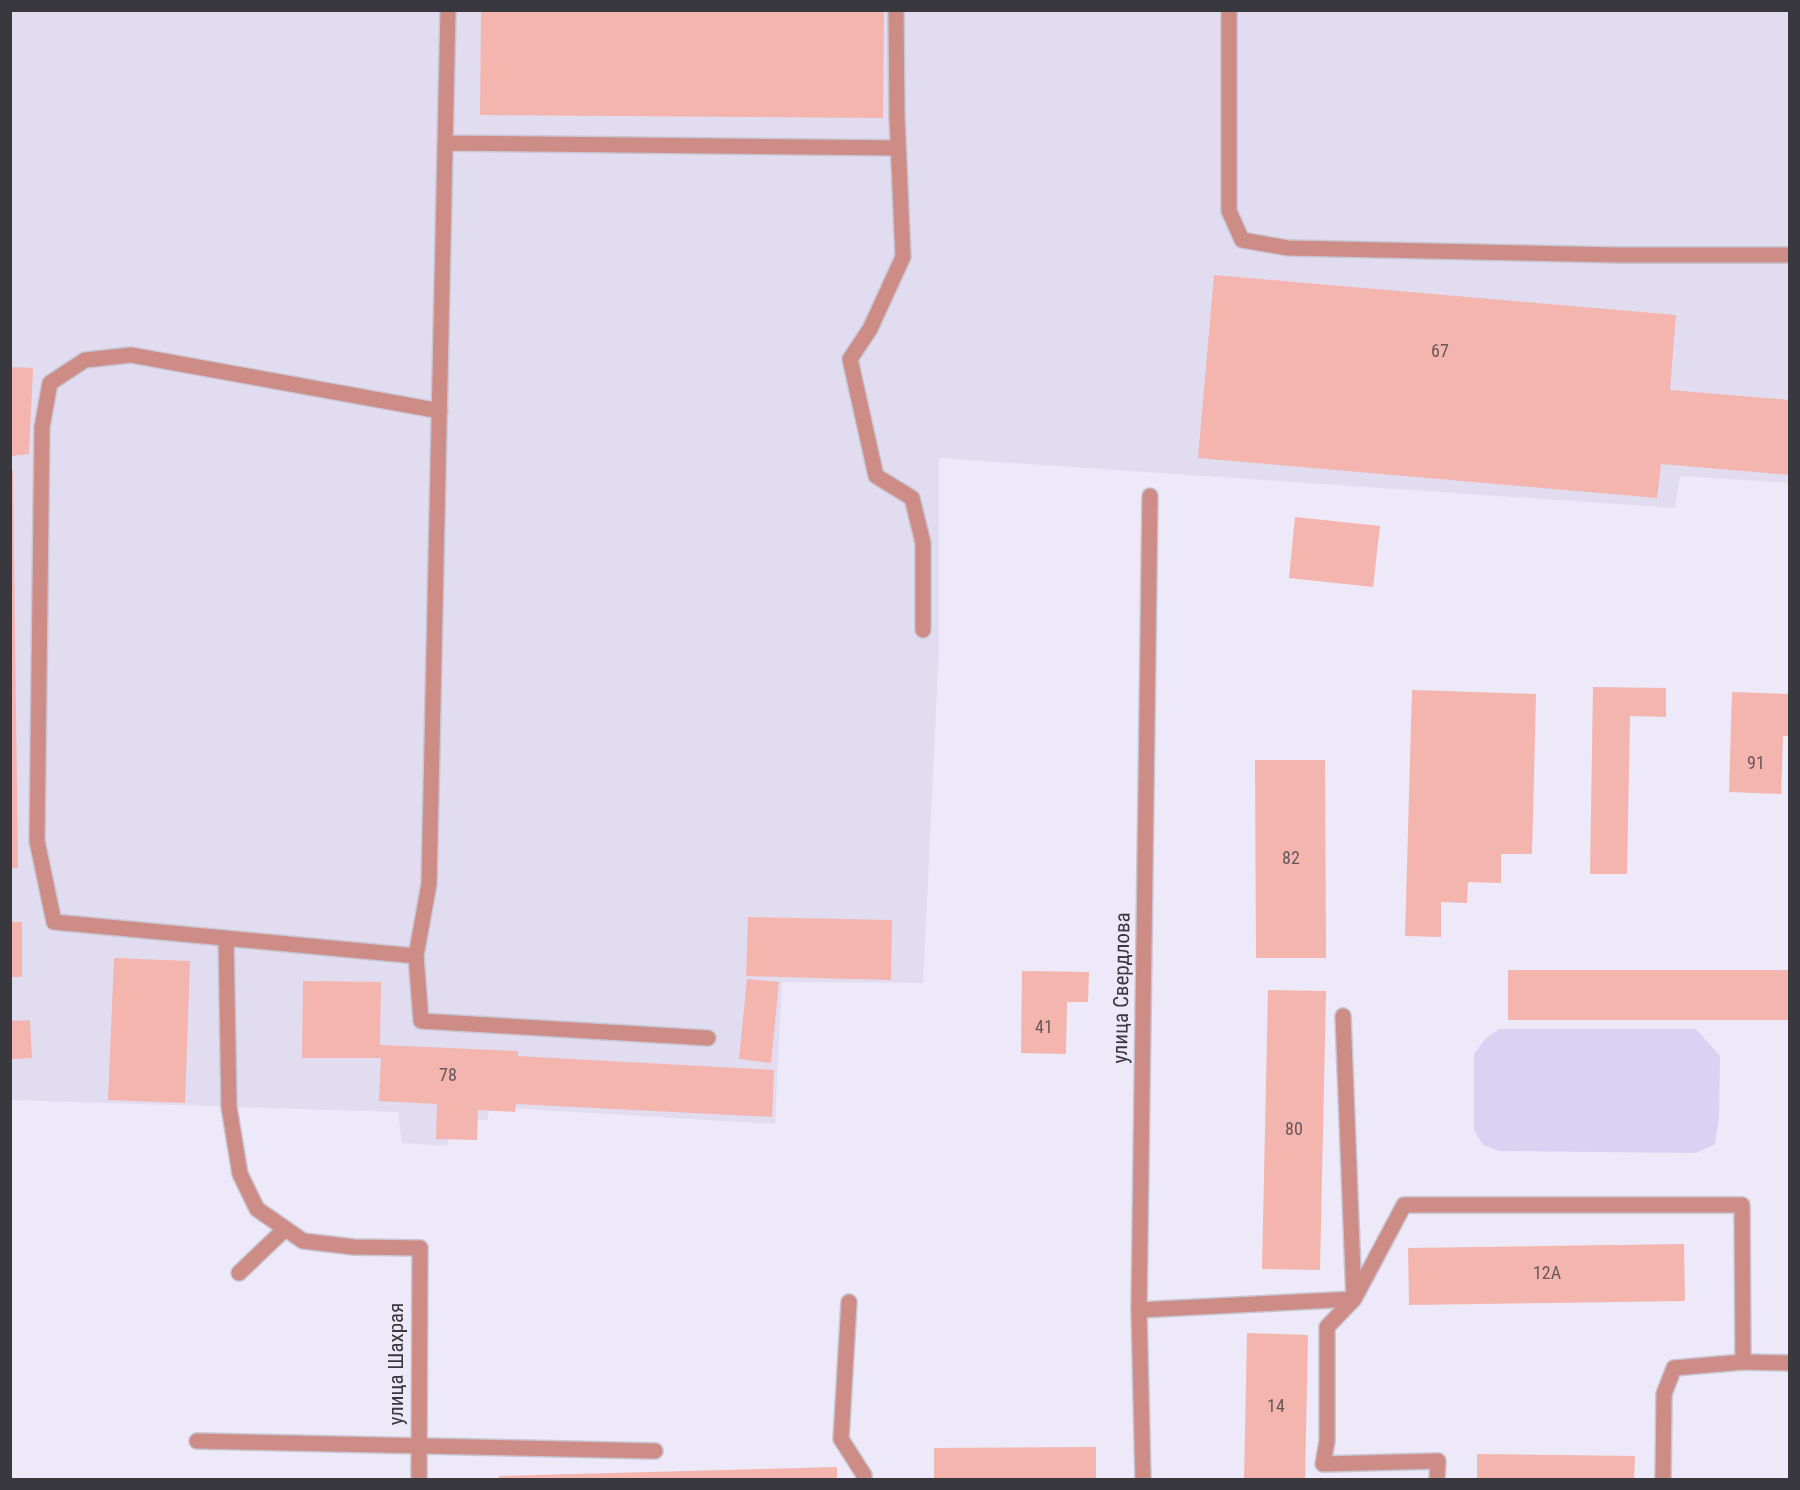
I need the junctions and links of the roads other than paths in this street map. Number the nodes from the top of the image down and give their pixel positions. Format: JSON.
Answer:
{"nodes":[{"id":1,"x":448,"y":10,"type":"edge"},
{"id":2,"x":896,"y":10,"type":"edge"},
{"id":3,"x":1229,"y":10,"type":"edge"},
{"id":4,"x":446,"y":143,"type":"junction"},
{"id":5,"x":898,"y":148,"type":"junction"},
{"id":6,"x":1790,"y":255,"type":"edge"},
{"id":7,"x":440,"y":411,"type":"junction"},
{"id":8,"x":1150,"y":496,"type":"dead end"},
{"id":9,"x":923,"y":630,"type":"dead end"},
{"id":10,"x":226,"y":938,"type":"junction"},
{"id":11,"x":416,"y":956,"type":"junction"},
{"id":12,"x":1342,"y":1016,"type":"dead end"},
{"id":13,"x":708,"y":1038,"type":"dead end"},
{"id":14,"x":285,"y":1229,"type":"junction"},
{"id":15,"x":239,"y":1273,"type":"dead end"},
{"id":16,"x":1354,"y":1299,"type":"junction"},
{"id":17,"x":849,"y":1302,"type":"dead end"},
{"id":18,"x":1139,"y":1310,"type":"junction"},
{"id":19,"x":1743,"y":1362,"type":"junction"},
{"id":20,"x":1790,"y":1363,"type":"edge"},
{"id":21,"x":197,"y":1441,"type":"dead end"},
{"id":22,"x":418,"y":1447,"type":"junction"},
{"id":23,"x":655,"y":1451,"type":"dead end"},
{"id":24,"x":419,"y":1479,"type":"edge"},
{"id":25,"x":864,"y":1479,"type":"edge"},
{"id":26,"x":1143,"y":1479,"type":"edge"},
{"id":27,"x":1437,"y":1479,"type":"edge"},
{"id":28,"x":1663,"y":1479,"type":"edge"}],
"edges":[{"from":1,"to":4,"type":"street"},
{"from":2,"to":5,"type":"street"},
{"from":3,"to":6,"type":"street"},
{"from":4,"to":5,"type":"street"},
{"from":4,"to":7,"type":"street"},
{"from":5,"to":9,"type":"street"},
{"from":7,"to":10,"type":"street"},
{"from":7,"to":11,"type":"street"},
{"from":8,"to":18,"type":"street","name":"улица Свердлова"},
{"from":10,"to":11,"type":"street"},
{"from":10,"to":14,"type":"street"},
{"from":11,"to":13,"type":"street"},
{"from":12,"to":16,"type":"street"},
{"from":14,"to":15,"type":"street"},
{"from":14,"to":22,"type":"street","name":"улица Шахрая"},
{"from":16,"to":18,"type":"street"},
{"from":16,"to":19,"type":"street"},
{"from":16,"to":27,"type":"street"},
{"from":17,"to":25,"type":"street"},
{"from":18,"to":26,"type":"street","name":"улица Свердлова"},
{"from":19,"to":20,"type":"street"},
{"from":19,"to":28,"type":"street"},
{"from":21,"to":22,"type":"street"},
{"from":22,"to":23,"type":"street"},
{"from":22,"to":24,"type":"street","name":"улица Шахрая"}]}
